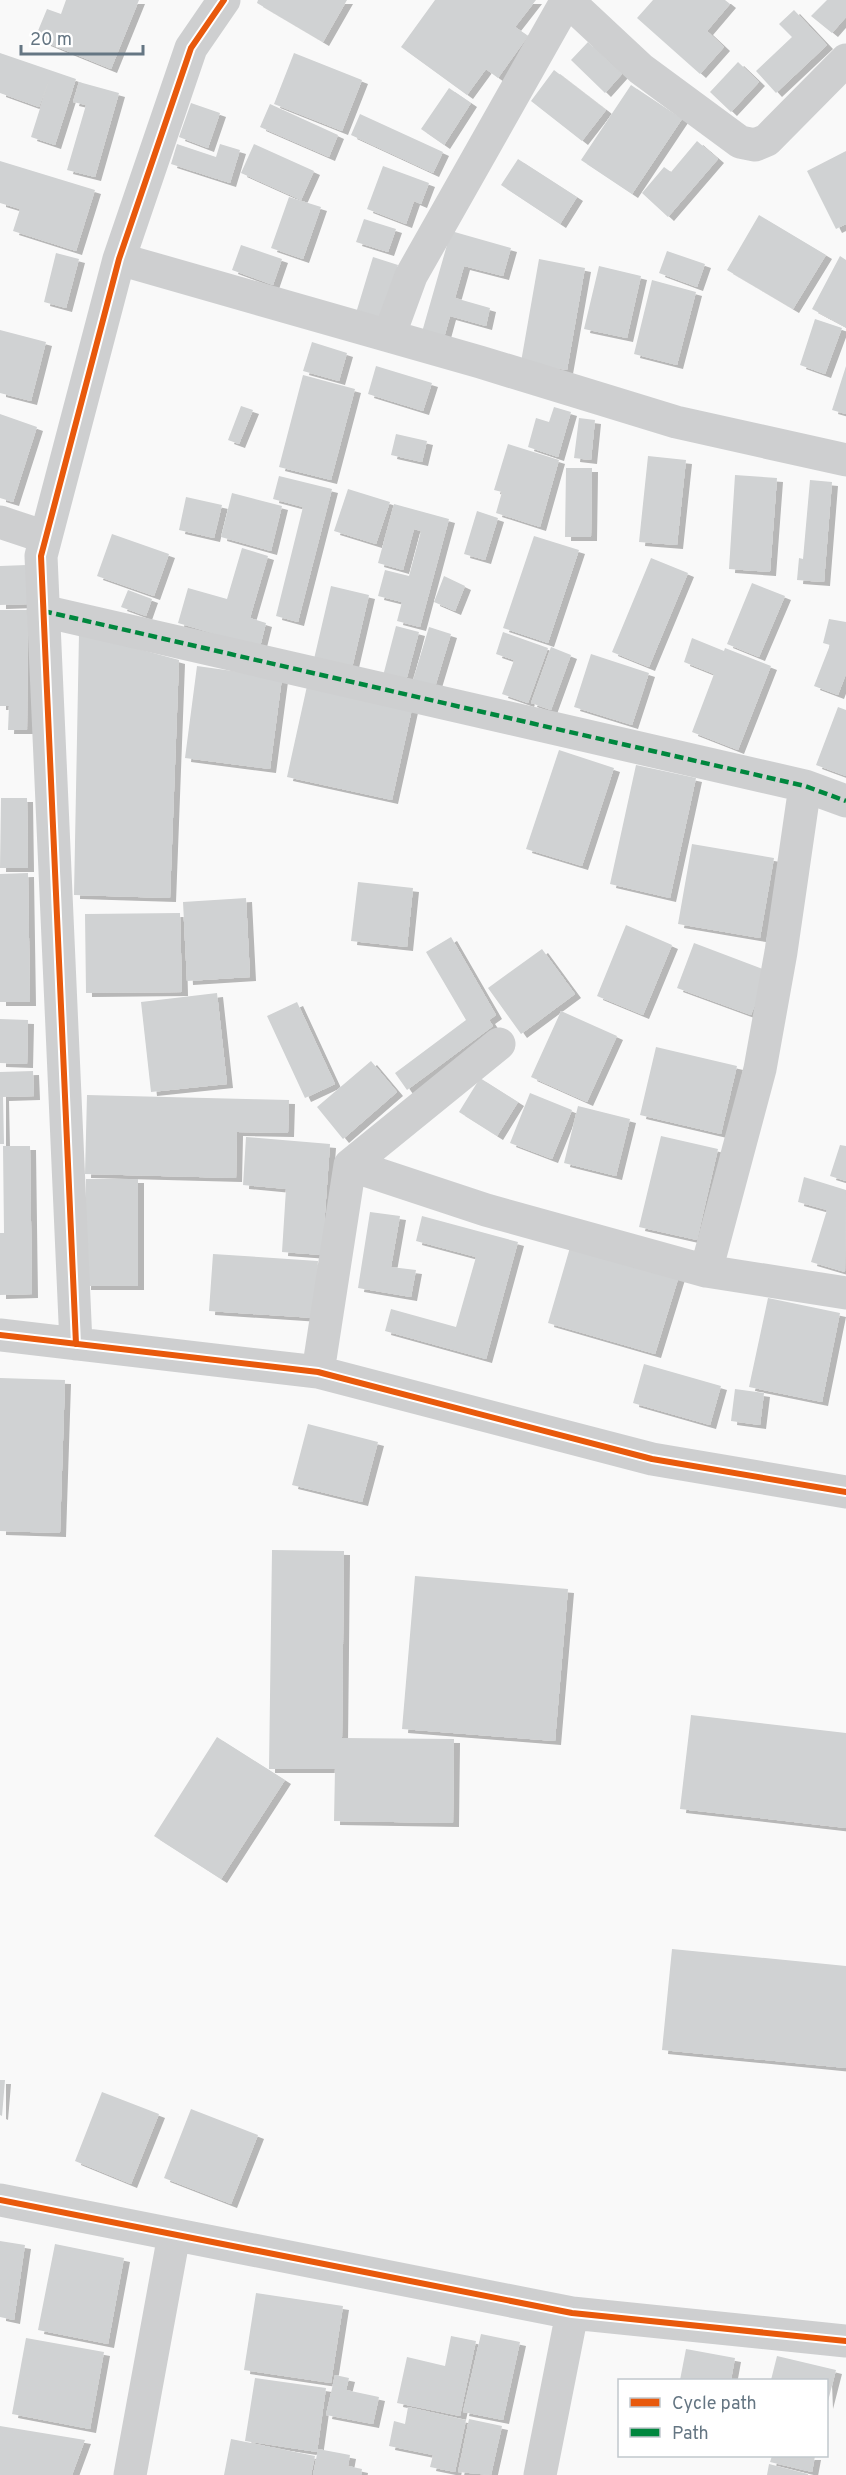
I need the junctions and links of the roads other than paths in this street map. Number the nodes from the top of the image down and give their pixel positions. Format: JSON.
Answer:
{"nodes":[{"id":1,"x":224,"y":0,"type":"edge"},
{"id":2,"x":567,"y":0,"type":"edge"},
{"id":3,"x":846,"y":60,"type":"edge"},
{"id":4,"x":119,"y":259,"type":"junction"},
{"id":5,"x":388,"y":336,"type":"junction"},
{"id":6,"x":846,"y":460,"type":"edge"},
{"id":7,"x":0,"y":522,"type":"edge"},
{"id":8,"x":45,"y":537,"type":"junction"},
{"id":9,"x":43,"y":611,"type":"junction"},
{"id":10,"x":805,"y":786,"type":"junction"},
{"id":11,"x":846,"y":801,"type":"edge"},
{"id":12,"x":499,"y":1044,"type":"dead end"},
{"id":13,"x":350,"y":1165,"type":"junction"},
{"id":14,"x":705,"y":1271,"type":"junction"},
{"id":15,"x":846,"y":1293,"type":"edge"},
{"id":16,"x":0,"y":1335,"type":"edge"},
{"id":17,"x":76,"y":1344,"type":"junction"},
{"id":18,"x":318,"y":1372,"type":"junction"},
{"id":19,"x":846,"y":1492,"type":"edge"},
{"id":20,"x":0,"y":2200,"type":"edge"},
{"id":21,"x":174,"y":2235,"type":"junction"},
{"id":22,"x":573,"y":2313,"type":"junction"},
{"id":23,"x":846,"y":2341,"type":"edge"},
{"id":24,"x":130,"y":2475,"type":"edge"},
{"id":25,"x":540,"y":2475,"type":"edge"}],
"edges":[{"from":1,"to":4,"type":"street"},
{"from":2,"to":3,"type":"street"},
{"from":2,"to":5,"type":"street"},
{"from":4,"to":5,"type":"street"},
{"from":4,"to":8,"type":"street"},
{"from":5,"to":6,"type":"street"},
{"from":7,"to":8,"type":"street"},
{"from":8,"to":9,"type":"street"},
{"from":9,"to":10,"type":"street"},
{"from":9,"to":17,"type":"street"},
{"from":10,"to":11,"type":"street"},
{"from":10,"to":14,"type":"street"},
{"from":12,"to":13,"type":"street"},
{"from":13,"to":14,"type":"street"},
{"from":13,"to":18,"type":"street"},
{"from":14,"to":15,"type":"street"},
{"from":16,"to":17,"type":"street"},
{"from":17,"to":18,"type":"street"},
{"from":18,"to":19,"type":"street"},
{"from":20,"to":21,"type":"street"},
{"from":21,"to":22,"type":"street"},
{"from":21,"to":24,"type":"street"},
{"from":22,"to":23,"type":"street"},
{"from":22,"to":25,"type":"street"}]}
